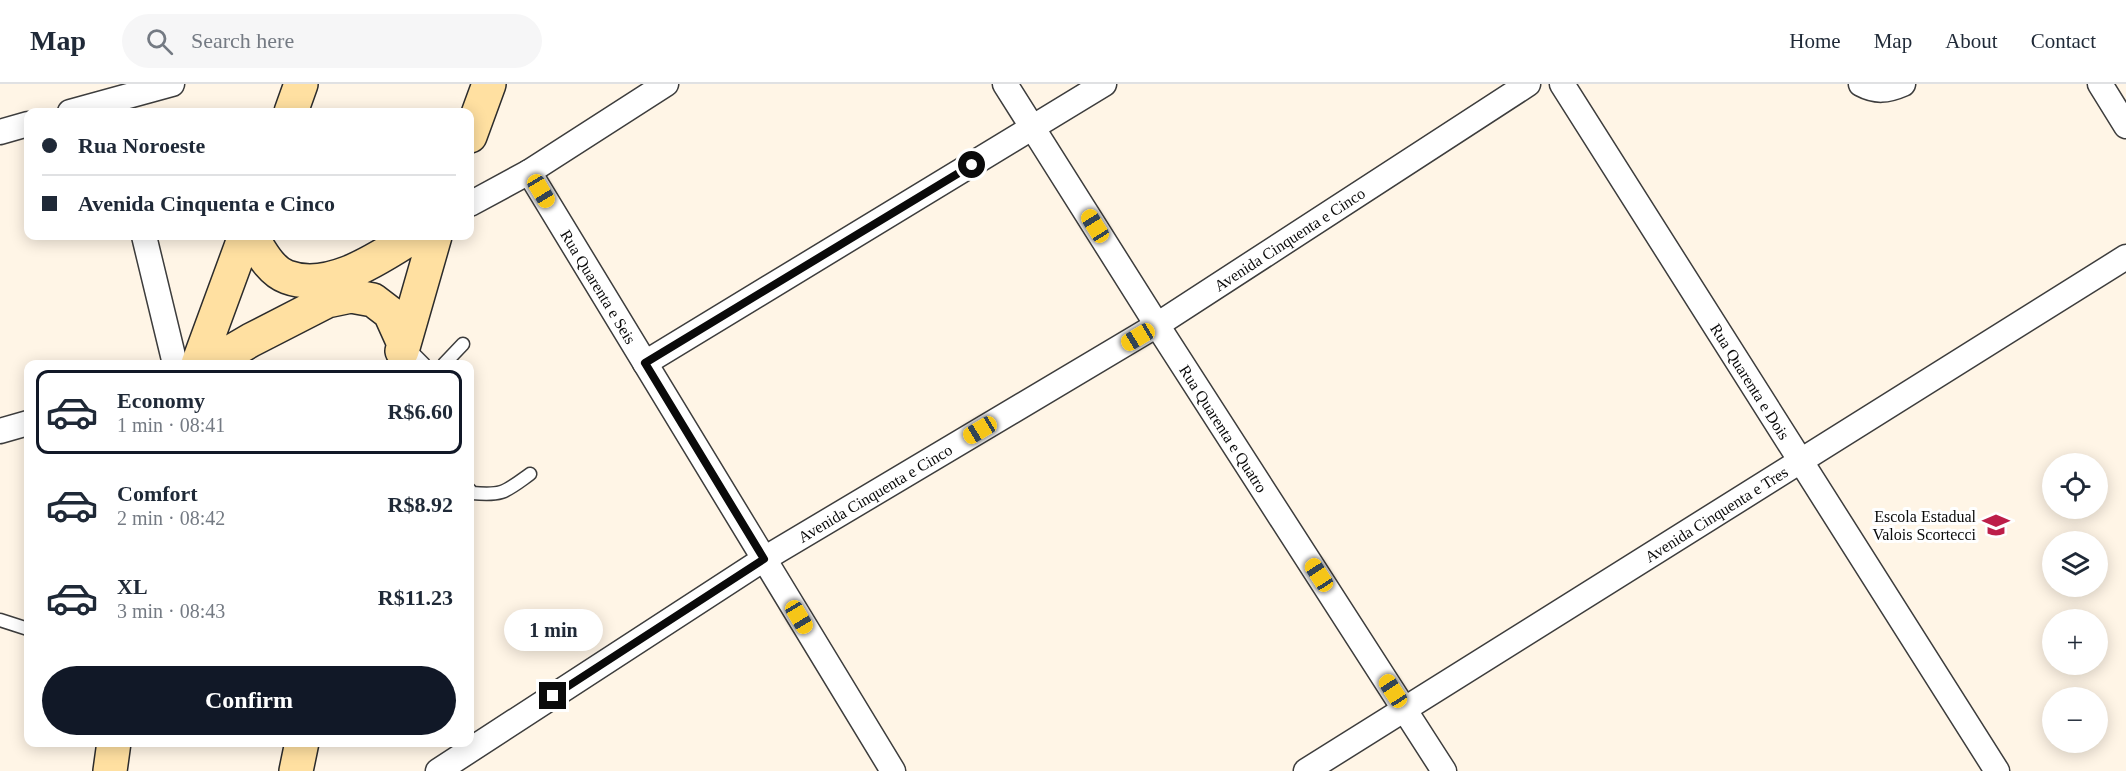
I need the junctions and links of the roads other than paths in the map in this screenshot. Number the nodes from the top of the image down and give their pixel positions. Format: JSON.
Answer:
{"nodes":[{"id":1,"x":172,"y":84,"type":"edge"},
{"id":2,"x":301,"y":84,"type":"edge"},
{"id":3,"x":489,"y":84,"type":"edge"},
{"id":4,"x":666,"y":84,"type":"edge"},
{"id":5,"x":1005,"y":84,"type":"edge"},
{"id":6,"x":1104,"y":84,"type":"edge"},
{"id":7,"x":1528,"y":84,"type":"edge"},
{"id":8,"x":1562,"y":84,"type":"edge"},
{"id":9,"x":1861,"y":84,"type":"edge"},
{"id":10,"x":1903,"y":84,"type":"edge"},
{"id":11,"x":2100,"y":84,"type":"edge"},
{"id":12,"x":112,"y":99,"type":"edge"},
{"id":13,"x":83,"y":108,"type":"edge"},
{"id":14,"x":292,"y":108,"type":"edge"},
{"id":15,"x":24,"y":125,"type":"edge"},
{"id":16,"x":474,"y":125,"type":"edge"},
{"id":17,"x":2126,"y":126,"type":"edge"},
{"id":18,"x":1033,"y":128,"type":"junction"},
{"id":19,"x":0,"y":132,"type":"edge"},
{"id":20,"x":529,"y":172,"type":"junction"},
{"id":21,"x":474,"y":202,"type":"edge"},
{"id":22,"x":145,"y":240,"type":"edge"},
{"id":23,"x":244,"y":240,"type":"edge"},
{"id":24,"x":253,"y":240,"type":"edge"},
{"id":25,"x":408,"y":240,"type":"edge"},
{"id":26,"x":434,"y":240,"type":"edge"},
{"id":27,"x":2126,"y":257,"type":"edge"},
{"id":28,"x":1157,"y":325,"type":"junction"},
{"id":29,"x":463,"y":344,"type":"dead end"},
{"id":30,"x":409,"y":358,"type":"edge"},
{"id":31,"x":174,"y":360,"type":"edge"},
{"id":32,"x":199,"y":360,"type":"edge"},
{"id":33,"x":217,"y":360,"type":"edge"},
{"id":34,"x":448,"y":360,"type":"edge"},
{"id":35,"x":645,"y":363,"type":"junction"},
{"id":36,"x":24,"y":424,"type":"edge"},
{"id":37,"x":0,"y":431,"type":"edge"},
{"id":38,"x":1802,"y":461,"type":"junction"},
{"id":39,"x":530,"y":474,"type":"dead end"},
{"id":40,"x":474,"y":493,"type":"edge"},
{"id":41,"x":764,"y":559,"type":"junction"},
{"id":42,"x":0,"y":620,"type":"edge"},
{"id":43,"x":24,"y":627,"type":"edge"},
{"id":44,"x":1406,"y":710,"type":"junction"},
{"id":45,"x":113,"y":747,"type":"edge"},
{"id":46,"x":301,"y":747,"type":"edge"},
{"id":47,"x":110,"y":771,"type":"edge"},
{"id":48,"x":296,"y":771,"type":"edge"},
{"id":49,"x":438,"y":771,"type":"edge"},
{"id":50,"x":892,"y":771,"type":"edge"},
{"id":51,"x":1306,"y":771,"type":"edge"},
{"id":52,"x":1444,"y":771,"type":"edge"},
{"id":53,"x":1997,"y":771,"type":"edge"}],
"edges":[{"from":1,"to":12,"type":"street"},
{"from":2,"to":14,"type":"main road"},
{"from":3,"to":16,"type":"main road"},
{"from":4,"to":20,"type":"street"},
{"from":5,"to":18,"type":"street","name":"Rua Quarenta e Quatro"},
{"from":6,"to":18,"type":"street"},
{"from":7,"to":28,"type":"street","name":"Avenida Cinquenta e Cinco"},
{"from":8,"to":38,"type":"street","name":"Rua Quarenta e Dois"},
{"from":9,"to":10,"type":"street"},
{"from":11,"to":17,"type":"street"},
{"from":12,"to":13,"type":"street"},
{"from":15,"to":19,"type":"street"},
{"from":18,"to":28,"type":"street","name":"Rua Quarenta e Quatro"},
{"from":18,"to":35,"type":"street"},
{"from":20,"to":21,"type":"street"},
{"from":20,"to":35,"type":"street","name":"Rua Quarenta e Seis"},
{"from":22,"to":31,"type":"street"},
{"from":23,"to":32,"type":"main road"},
{"from":24,"to":25,"type":"main road"},
{"from":26,"to":30,"type":"main road"},
{"from":27,"to":38,"type":"street","name":"Avenida Cinquenta e Tres"},
{"from":28,"to":41,"type":"street","name":"Avenida Cinquenta e Cinco"},
{"from":28,"to":44,"type":"street","name":"Rua Quarenta e Quatro"},
{"from":29,"to":34,"type":"lane"},
{"from":30,"to":33,"type":"main road"},
{"from":35,"to":41,"type":"street","name":"Rua Quarenta e Seis"},
{"from":36,"to":37,"type":"street"},
{"from":38,"to":44,"type":"street","name":"Avenida Cinquenta e Tres"},
{"from":38,"to":53,"type":"street","name":"Rua Quarenta e Dois"},
{"from":39,"to":40,"type":"lane"},
{"from":41,"to":49,"type":"street","name":"Avenida Cinquenta e Cinco"},
{"from":41,"to":50,"type":"street","name":"Rua Quarenta e Seis"},
{"from":42,"to":43,"type":"lane"},
{"from":44,"to":51,"type":"street","name":"Avenida Cinquenta e Tres"},
{"from":44,"to":52,"type":"street","name":"Rua Quarenta e Quatro"},
{"from":45,"to":47,"type":"main road"},
{"from":46,"to":48,"type":"main road"}]}
